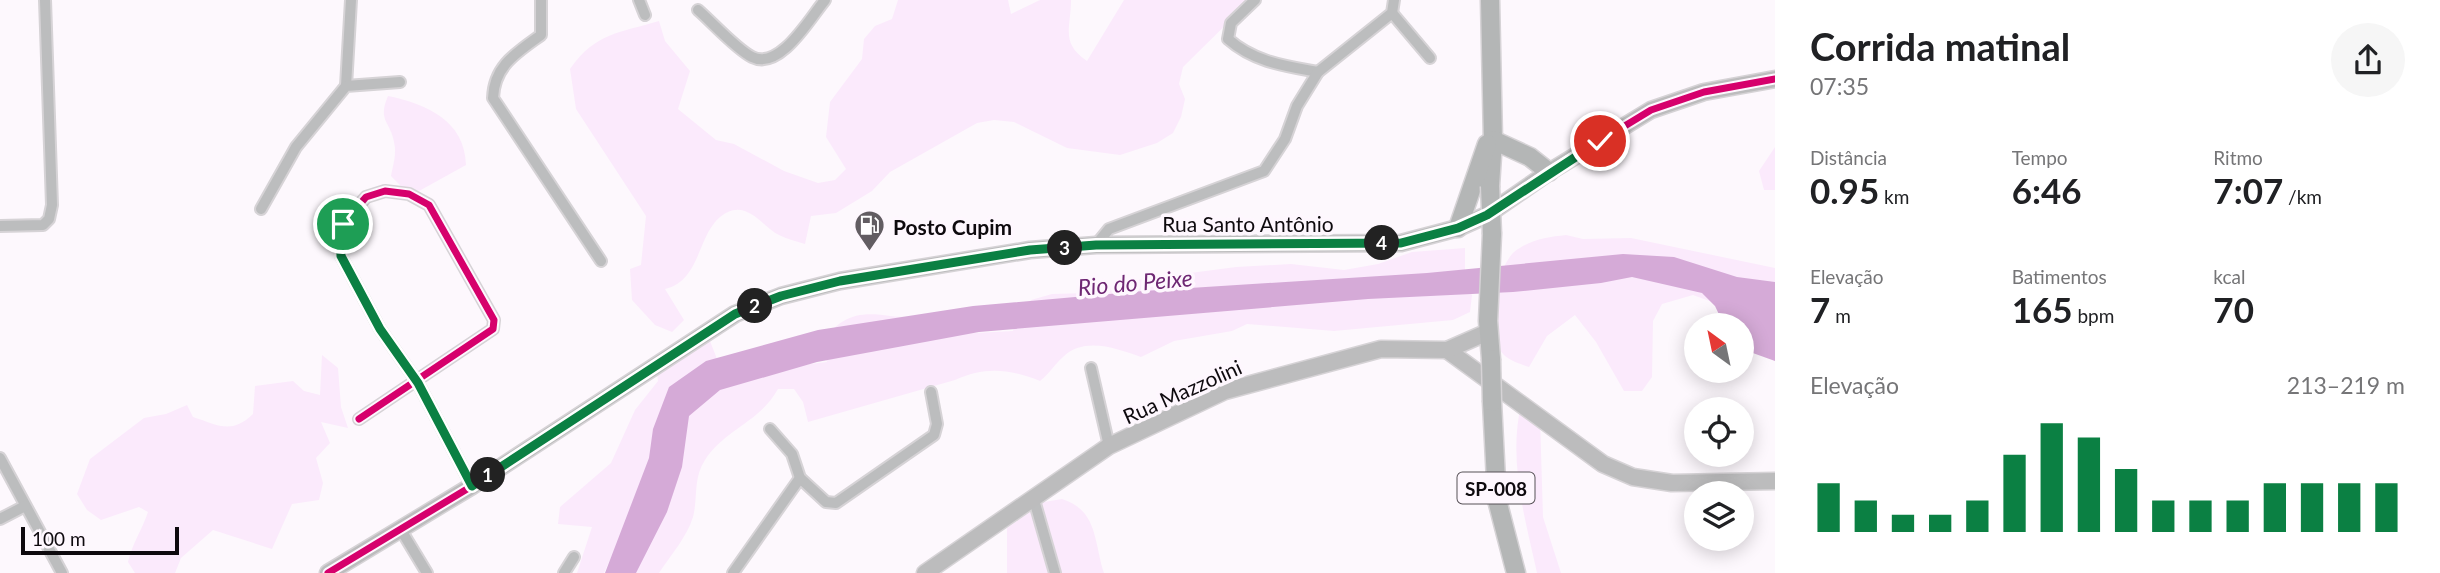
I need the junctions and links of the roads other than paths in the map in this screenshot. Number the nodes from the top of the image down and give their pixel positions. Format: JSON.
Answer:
{"nodes":[{"id":1,"x":45,"y":0,"type":"edge"},
{"id":2,"x":351,"y":0,"type":"edge"},
{"id":3,"x":541,"y":0,"type":"edge"},
{"id":4,"x":639,"y":0,"type":"edge"},
{"id":5,"x":825,"y":0,"type":"edge"},
{"id":6,"x":1255,"y":0,"type":"edge"},
{"id":7,"x":1394,"y":0,"type":"edge"},
{"id":8,"x":1490,"y":0,"type":"edge"},
{"id":9,"x":698,"y":10,"type":"dead end"},
{"id":10,"x":1392,"y":13,"type":"junction"},
{"id":11,"x":645,"y":15,"type":"dead end"},
{"id":12,"x":1430,"y":58,"type":"dead end"},
{"id":13,"x":1318,"y":72,"type":"junction"},
{"id":14,"x":1775,"y":79,"type":"edge"},
{"id":15,"x":400,"y":82,"type":"dead end"},
{"id":16,"x":346,"y":86,"type":"junction"},
{"id":17,"x":1492,"y":148,"type":"junction"},
{"id":18,"x":1549,"y":172,"type":"junction"},
{"id":19,"x":261,"y":209,"type":"dead end"},
{"id":20,"x":0,"y":226,"type":"edge"},
{"id":21,"x":1458,"y":228,"type":"junction"},
{"id":22,"x":1096,"y":245,"type":"junction"},
{"id":23,"x":601,"y":261,"type":"dead end"},
{"id":24,"x":1488,"y":326,"type":"junction"},
{"id":25,"x":1447,"y":350,"type":"junction"},
{"id":26,"x":1091,"y":368,"type":"dead end"},
{"id":27,"x":418,"y":383,"type":"junction"},
{"id":28,"x":931,"y":392,"type":"dead end"},
{"id":29,"x":359,"y":419,"type":"dead end"},
{"id":30,"x":770,"y":429,"type":"dead end"},
{"id":31,"x":1109,"y":446,"type":"junction"},
{"id":32,"x":0,"y":458,"type":"edge"},
{"id":33,"x":800,"y":478,"type":"junction"},
{"id":34,"x":1775,"y":481,"type":"edge"},
{"id":35,"x":472,"y":486,"type":"junction"},
{"id":36,"x":1034,"y":499,"type":"junction"},
{"id":37,"x":25,"y":506,"type":"junction"},
{"id":38,"x":0,"y":519,"type":"edge"},
{"id":39,"x":401,"y":530,"type":"junction"},
{"id":40,"x":574,"y":557,"type":"dead end"},
{"id":41,"x":62,"y":573,"type":"edge"},
{"id":42,"x":328,"y":573,"type":"edge"},
{"id":43,"x":427,"y":573,"type":"edge"},
{"id":44,"x":564,"y":573,"type":"edge"},
{"id":45,"x":733,"y":573,"type":"edge"},
{"id":46,"x":925,"y":573,"type":"edge"},
{"id":47,"x":1055,"y":573,"type":"edge"},
{"id":48,"x":1516,"y":573,"type":"edge"}],
"edges":[{"from":1,"to":20,"type":"street"},
{"from":2,"to":16,"type":"street"},
{"from":3,"to":23,"type":"street"},
{"from":4,"to":11,"type":"street"},
{"from":5,"to":9,"type":"street"},
{"from":6,"to":13,"type":"street"},
{"from":7,"to":10,"type":"street"},
{"from":8,"to":17,"type":"main road","number":"SP-008"},
{"from":10,"to":12,"type":"street"},
{"from":10,"to":13,"type":"street"},
{"from":13,"to":22,"type":"street"},
{"from":14,"to":18,"type":"street","name":"Rua Santo Antônio"},
{"from":15,"to":16,"type":"street"},
{"from":16,"to":19,"type":"street"},
{"from":17,"to":18,"type":"main road"},
{"from":17,"to":21,"type":"main road"},
{"from":17,"to":24,"type":"main road","number":"SP-008","bridge":true},
{"from":18,"to":21,"type":"street","name":"Rua Santo Antônio"},
{"from":21,"to":22,"type":"street","name":"Rua Santo Antônio"},
{"from":22,"to":35,"type":"street","name":"Rua Santo Antônio"},
{"from":24,"to":25,"type":"street","name":"Rua Mazzolini"},
{"from":24,"to":48,"type":"main road","number":"SP-008","bridge":true},
{"from":25,"to":31,"type":"street","name":"Rua Mazzolini"},
{"from":25,"to":34,"type":"street"},
{"from":26,"to":31,"type":"street"},
{"from":27,"to":27,"type":"street"},
{"from":27,"to":29,"type":"street"},
{"from":27,"to":35,"type":"street"},
{"from":28,"to":33,"type":"street"},
{"from":30,"to":33,"type":"street"},
{"from":31,"to":36,"type":"street","name":"Rua Mazzolini"},
{"from":32,"to":37,"type":"street"},
{"from":33,"to":45,"type":"street"},
{"from":35,"to":39,"type":"street","name":"Rua Santo Antônio"},
{"from":36,"to":46,"type":"street","name":"Rua Mazzolini"},
{"from":36,"to":47,"type":"street"},
{"from":37,"to":38,"type":"street"},
{"from":37,"to":41,"type":"street"},
{"from":39,"to":42,"type":"street","name":"Rua Santo Antônio"},
{"from":39,"to":43,"type":"street"},
{"from":40,"to":44,"type":"street"}]}
